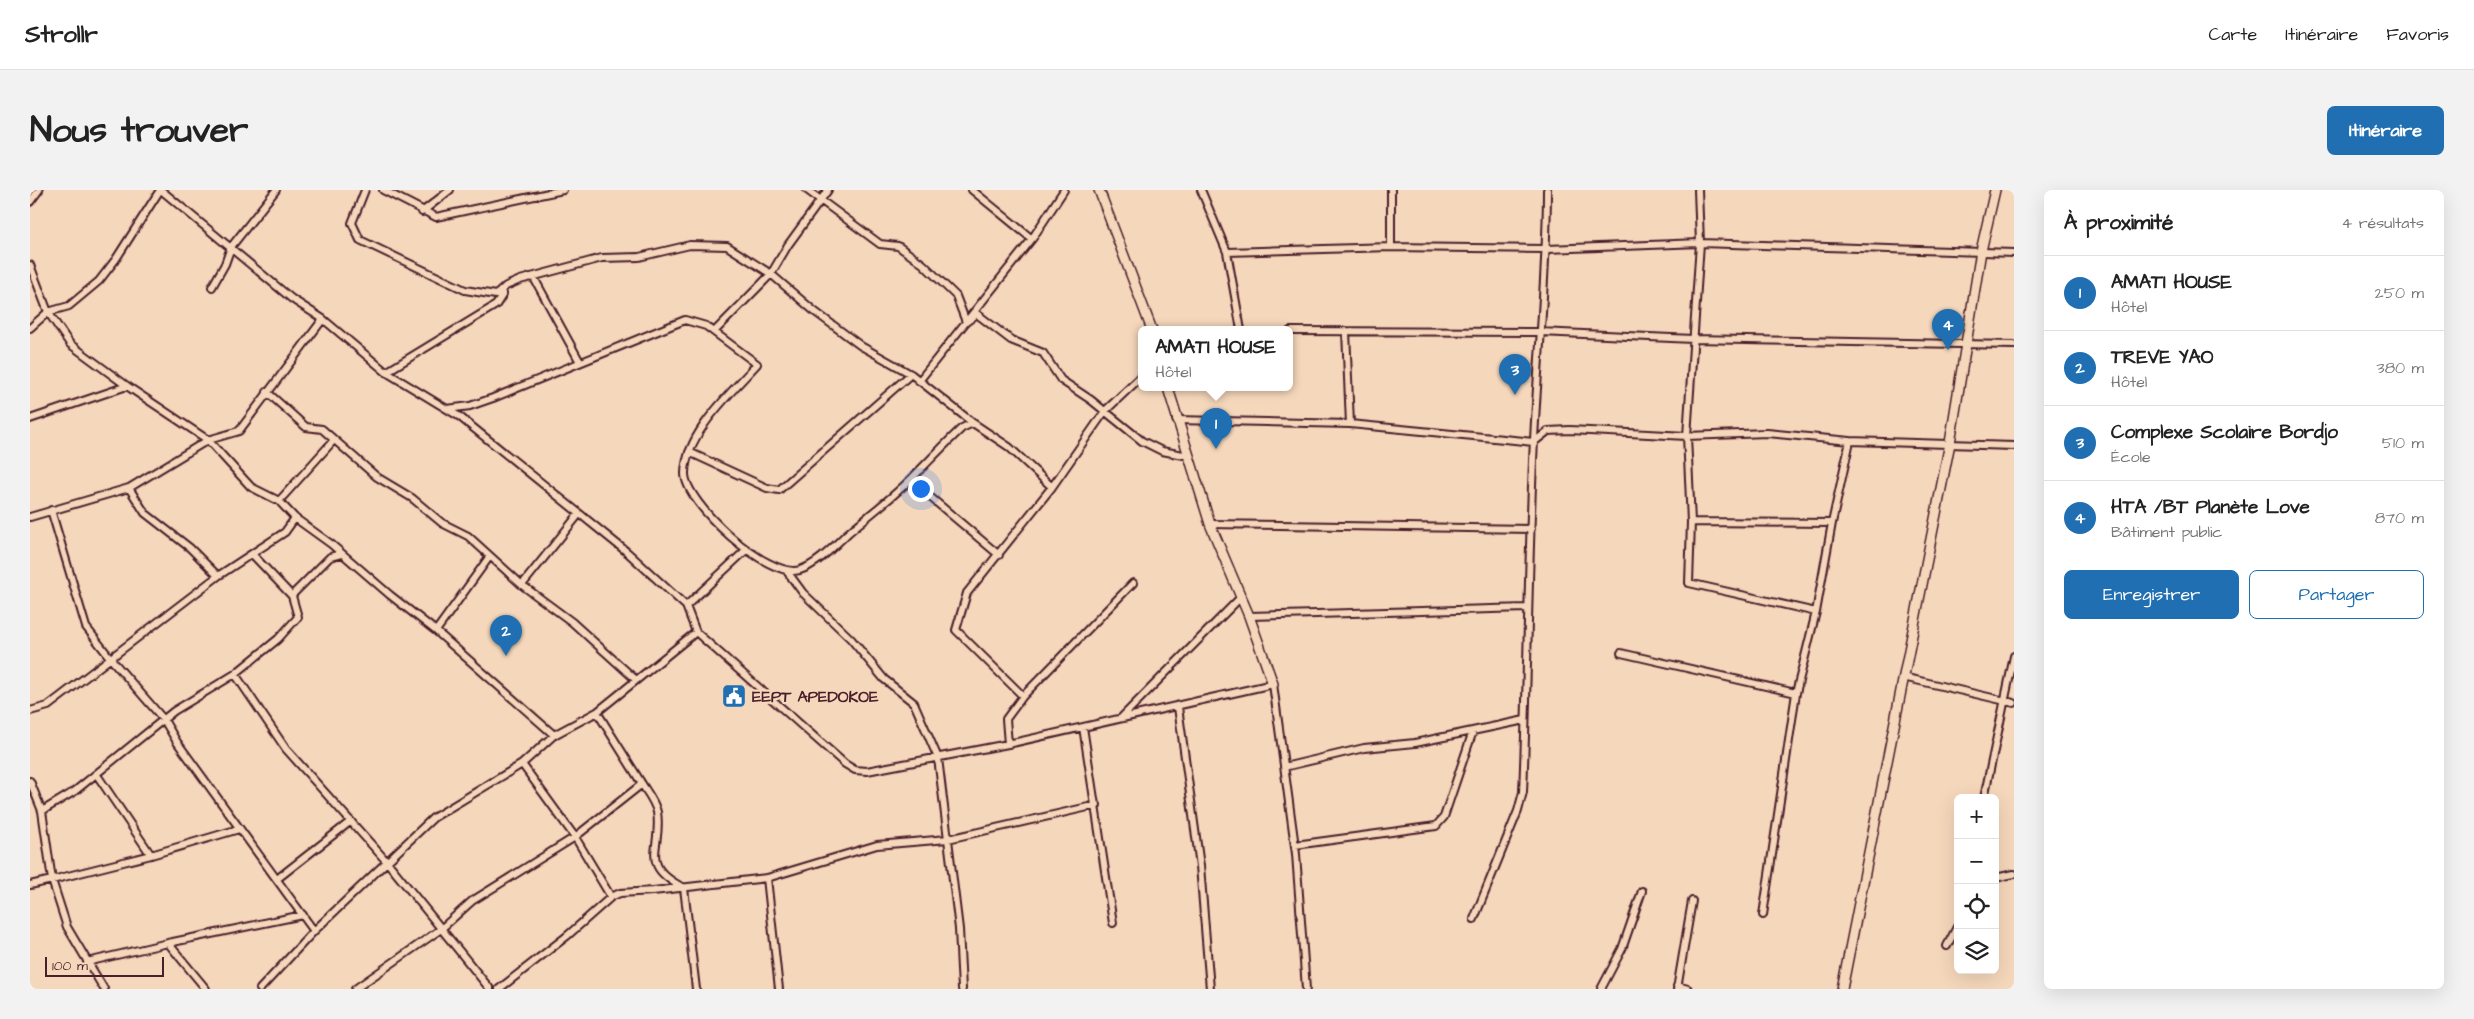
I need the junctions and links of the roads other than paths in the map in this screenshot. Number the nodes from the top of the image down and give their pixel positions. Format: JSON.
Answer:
{"nodes":[{"id":1,"x":39,"y":190,"type":"edge"},
{"id":2,"x":161,"y":190,"type":"edge"},
{"id":3,"x":276,"y":190,"type":"edge"},
{"id":4,"x":365,"y":190,"type":"edge"},
{"id":5,"x":383,"y":190,"type":"edge"},
{"id":6,"x":450,"y":190,"type":"edge"},
{"id":7,"x":563,"y":190,"type":"edge"},
{"id":8,"x":807,"y":190,"type":"edge"},
{"id":9,"x":828,"y":190,"type":"edge"},
{"id":10,"x":972,"y":190,"type":"edge"},
{"id":11,"x":1064,"y":190,"type":"edge"},
{"id":12,"x":1099,"y":190,"type":"edge"},
{"id":13,"x":1201,"y":190,"type":"edge"},
{"id":14,"x":1391,"y":190,"type":"edge"},
{"id":15,"x":1548,"y":190,"type":"edge"},
{"id":16,"x":1698,"y":190,"type":"edge"},
{"id":17,"x":1995,"y":190,"type":"edge"},
{"id":18,"x":820,"y":200,"type":"junction"},
{"id":19,"x":30,"y":202,"type":"edge"},
{"id":20,"x":422,"y":212,"type":"junction"},
{"id":21,"x":1032,"y":239,"type":"junction"},
{"id":22,"x":1700,"y":243,"type":"junction"},
{"id":23,"x":231,"y":247,"type":"junction"},
{"id":24,"x":1391,"y":247,"type":"junction"},
{"id":25,"x":1547,"y":249,"type":"junction"},
{"id":26,"x":1981,"y":251,"type":"junction"},
{"id":27,"x":1227,"y":252,"type":"junction"},
{"id":28,"x":2014,"y":253,"type":"edge"},
{"id":29,"x":30,"y":265,"type":"edge"},
{"id":30,"x":772,"y":274,"type":"junction"},
{"id":31,"x":530,"y":277,"type":"junction"},
{"id":32,"x":212,"y":287,"type":"dead end"},
{"id":33,"x":496,"y":295,"type":"junction"},
{"id":34,"x":48,"y":312,"type":"junction"},
{"id":35,"x":323,"y":319,"type":"junction"},
{"id":36,"x":966,"y":322,"type":"junction"},
{"id":37,"x":1150,"y":326,"type":"edge"},
{"id":38,"x":1240,"y":326,"type":"edge"},
{"id":39,"x":30,"y":328,"type":"edge"},
{"id":40,"x":1293,"y":331,"type":"edge"},
{"id":41,"x":1346,"y":331,"type":"junction"},
{"id":42,"x":714,"y":332,"type":"junction"},
{"id":43,"x":1540,"y":332,"type":"junction"},
{"id":44,"x":1693,"y":339,"type":"junction"},
{"id":45,"x":1968,"y":342,"type":"junction"},
{"id":46,"x":2014,"y":345,"type":"edge"},
{"id":47,"x":580,"y":362,"type":"junction"},
{"id":48,"x":386,"y":372,"type":"junction"},
{"id":49,"x":911,"y":374,"type":"junction"},
{"id":50,"x":1138,"y":380,"type":"edge"},
{"id":51,"x":919,"y":381,"type":"junction"},
{"id":52,"x":127,"y":386,"type":"junction"},
{"id":53,"x":1169,"y":391,"type":"edge"},
{"id":54,"x":267,"y":392,"type":"junction"},
{"id":55,"x":446,"y":409,"type":"junction"},
{"id":56,"x":1105,"y":411,"type":"junction"},
{"id":57,"x":30,"y":419,"type":"edge"},
{"id":58,"x":1176,"y":420,"type":"junction"},
{"id":59,"x":973,"y":423,"type":"junction"},
{"id":60,"x":1350,"y":424,"type":"junction"},
{"id":61,"x":1687,"y":436,"type":"junction"},
{"id":62,"x":208,"y":440,"type":"junction"},
{"id":63,"x":334,"y":440,"type":"junction"},
{"id":64,"x":1850,"y":441,"type":"junction"},
{"id":65,"x":1534,"y":442,"type":"junction"},
{"id":66,"x":1950,"y":443,"type":"junction"},
{"id":67,"x":2014,"y":446,"type":"edge"},
{"id":68,"x":689,"y":452,"type":"junction"},
{"id":69,"x":1189,"y":456,"type":"junction"},
{"id":70,"x":910,"y":480,"type":"junction"},
{"id":71,"x":1052,"y":486,"type":"junction"},
{"id":72,"x":129,"y":488,"type":"junction"},
{"id":73,"x":279,"y":501,"type":"junction"},
{"id":74,"x":51,"y":510,"type":"junction"},
{"id":75,"x":579,"y":514,"type":"junction"},
{"id":76,"x":30,"y":517,"type":"edge"},
{"id":77,"x":295,"y":518,"type":"junction"},
{"id":78,"x":1691,"y":522,"type":"junction"},
{"id":79,"x":1832,"y":523,"type":"junction"},
{"id":80,"x":1210,"y":524,"type":"junction"},
{"id":81,"x":1530,"y":529,"type":"junction"},
{"id":82,"x":746,"y":550,"type":"junction"},
{"id":83,"x":341,"y":554,"type":"junction"},
{"id":84,"x":253,"y":555,"type":"junction"},
{"id":85,"x":999,"y":555,"type":"junction"},
{"id":86,"x":490,"y":556,"type":"junction"},
{"id":87,"x":786,"y":570,"type":"junction"},
{"id":88,"x":218,"y":576,"type":"junction"},
{"id":89,"x":1133,"y":583,"type":"dead end"},
{"id":90,"x":522,"y":585,"type":"junction"},
{"id":91,"x":292,"y":596,"type":"junction"},
{"id":92,"x":1241,"y":597,"type":"junction"},
{"id":93,"x":686,"y":606,"type":"junction"},
{"id":94,"x":1527,"y":608,"type":"junction"},
{"id":95,"x":1816,"y":612,"type":"junction"},
{"id":96,"x":1249,"y":616,"type":"junction"},
{"id":97,"x":436,"y":630,"type":"junction"},
{"id":98,"x":696,"y":632,"type":"junction"},
{"id":99,"x":1621,"y":653,"type":"dead end"},
{"id":100,"x":2014,"y":656,"type":"edge"},
{"id":101,"x":111,"y":659,"type":"junction"},
{"id":102,"x":235,"y":674,"type":"junction"},
{"id":103,"x":1904,"y":677,"type":"junction"},
{"id":104,"x":635,"y":679,"type":"junction"},
{"id":105,"x":1273,"y":684,"type":"junction"},
{"id":106,"x":1796,"y":694,"type":"junction"},
{"id":107,"x":1023,"y":696,"type":"junction"},
{"id":108,"x":2003,"y":702,"type":"junction"},
{"id":109,"x":2014,"y":703,"type":"edge"},
{"id":110,"x":1178,"y":707,"type":"junction"},
{"id":111,"x":30,"y":711,"type":"edge"},
{"id":112,"x":597,"y":712,"type":"junction"},
{"id":113,"x":1122,"y":718,"type":"junction"},
{"id":114,"x":164,"y":720,"type":"junction"},
{"id":115,"x":1525,"y":720,"type":"junction"},
{"id":116,"x":1083,"y":727,"type":"junction"},
{"id":117,"x":1473,"y":731,"type":"junction"},
{"id":118,"x":554,"y":736,"type":"junction"},
{"id":119,"x":1008,"y":744,"type":"junction"},
{"id":120,"x":938,"y":758,"type":"junction"},
{"id":121,"x":522,"y":764,"type":"junction"},
{"id":122,"x":1284,"y":767,"type":"junction"},
{"id":123,"x":97,"y":775,"type":"junction"},
{"id":124,"x":30,"y":780,"type":"edge"},
{"id":125,"x":642,"y":784,"type":"junction"},
{"id":126,"x":1985,"y":794,"type":"edge"},
{"id":127,"x":1096,"y":805,"type":"junction"},
{"id":128,"x":42,"y":811,"type":"junction"},
{"id":129,"x":351,"y":821,"type":"junction"},
{"id":130,"x":239,"y":829,"type":"junction"},
{"id":131,"x":575,"y":837,"type":"junction"},
{"id":132,"x":948,"y":839,"type":"junction"},
{"id":133,"x":1295,"y":846,"type":"junction"},
{"id":134,"x":151,"y":855,"type":"junction"},
{"id":135,"x":388,"y":863,"type":"junction"},
{"id":136,"x":2014,"y":874,"type":"edge"},
{"id":137,"x":1999,"y":877,"type":"edge"},
{"id":138,"x":767,"y":878,"type":"junction"},
{"id":139,"x":277,"y":879,"type":"junction"},
{"id":140,"x":52,"y":880,"type":"junction"},
{"id":141,"x":30,"y":884,"type":"edge"},
{"id":142,"x":684,"y":888,"type":"junction"},
{"id":143,"x":1642,"y":891,"type":"dead end"},
{"id":144,"x":610,"y":897,"type":"junction"},
{"id":145,"x":1692,"y":901,"type":"dead end"},
{"id":146,"x":303,"y":915,"type":"junction"},
{"id":147,"x":1763,"y":915,"type":"dead end"},
{"id":148,"x":1474,"y":920,"type":"dead end"},
{"id":149,"x":1113,"y":923,"type":"dead end"},
{"id":150,"x":441,"y":929,"type":"junction"},
{"id":151,"x":1956,"y":929,"type":"edge"},
{"id":152,"x":314,"y":931,"type":"junction"},
{"id":153,"x":168,"y":943,"type":"junction"},
{"id":154,"x":1947,"y":946,"type":"dead end"},
{"id":155,"x":87,"y":962,"type":"junction"},
{"id":156,"x":1677,"y":987,"type":"edge"},
{"id":157,"x":104,"y":989,"type":"edge"},
{"id":158,"x":206,"y":989,"type":"edge"},
{"id":159,"x":260,"y":989,"type":"edge"},
{"id":160,"x":355,"y":989,"type":"edge"},
{"id":161,"x":490,"y":989,"type":"edge"},
{"id":162,"x":499,"y":989,"type":"edge"},
{"id":163,"x":696,"y":989,"type":"edge"},
{"id":164,"x":780,"y":989,"type":"edge"},
{"id":165,"x":962,"y":989,"type":"edge"},
{"id":166,"x":1210,"y":989,"type":"edge"},
{"id":167,"x":1306,"y":989,"type":"edge"},
{"id":168,"x":1601,"y":989,"type":"edge"},
{"id":169,"x":1688,"y":989,"type":"edge"},
{"id":170,"x":1842,"y":989,"type":"edge"}],
"edges":[{"from":1,"to":19,"type":"street"},
{"from":2,"to":23,"type":"street"},
{"from":2,"to":34,"type":"street"},
{"from":3,"to":23,"type":"street"},
{"from":4,"to":33,"type":"street"},
{"from":5,"to":20,"type":"street"},
{"from":6,"to":20,"type":"street"},
{"from":7,"to":20,"type":"street"},
{"from":8,"to":18,"type":"street"},
{"from":9,"to":18,"type":"street"},
{"from":10,"to":21,"type":"street"},
{"from":11,"to":21,"type":"street"},
{"from":12,"to":37,"type":"street"},
{"from":13,"to":27,"type":"street"},
{"from":14,"to":24,"type":"street"},
{"from":15,"to":25,"type":"street"},
{"from":16,"to":22,"type":"street"},
{"from":17,"to":26,"type":"street"},
{"from":18,"to":30,"type":"street"},
{"from":18,"to":36,"type":"street"},
{"from":21,"to":36,"type":"street"},
{"from":22,"to":25,"type":"street"},
{"from":22,"to":26,"type":"street"},
{"from":22,"to":44,"type":"street"},
{"from":23,"to":32,"type":"street"},
{"from":23,"to":35,"type":"street"},
{"from":24,"to":25,"type":"street"},
{"from":24,"to":27,"type":"street"},
{"from":25,"to":43,"type":"street"},
{"from":26,"to":28,"type":"street"},
{"from":26,"to":45,"type":"street"},
{"from":27,"to":38,"type":"street"},
{"from":29,"to":34,"type":"street"},
{"from":30,"to":31,"type":"street"},
{"from":30,"to":42,"type":"street"},
{"from":30,"to":49,"type":"street"},
{"from":31,"to":33,"type":"street"},
{"from":31,"to":47,"type":"street"},
{"from":33,"to":48,"type":"street"},
{"from":34,"to":39,"type":"street"},
{"from":34,"to":52,"type":"street"},
{"from":35,"to":48,"type":"street"},
{"from":35,"to":54,"type":"street"},
{"from":36,"to":51,"type":"street"},
{"from":36,"to":56,"type":"street"},
{"from":40,"to":41,"type":"street"},
{"from":41,"to":43,"type":"street"},
{"from":41,"to":60,"type":"street"},
{"from":42,"to":47,"type":"street"},
{"from":42,"to":68,"type":"street"},
{"from":43,"to":44,"type":"street"},
{"from":43,"to":65,"type":"street"},
{"from":44,"to":45,"type":"street"},
{"from":44,"to":61,"type":"street"},
{"from":45,"to":46,"type":"street"},
{"from":45,"to":66,"type":"street"},
{"from":47,"to":55,"type":"street"},
{"from":48,"to":55,"type":"street"},
{"from":49,"to":51,"type":"street"},
{"from":49,"to":68,"type":"street"},
{"from":50,"to":56,"type":"street"},
{"from":51,"to":59,"type":"street"},
{"from":52,"to":57,"type":"street"},
{"from":52,"to":62,"type":"street"},
{"from":53,"to":58,"type":"street"},
{"from":54,"to":62,"type":"street"},
{"from":54,"to":63,"type":"street"},
{"from":55,"to":75,"type":"street"},
{"from":56,"to":69,"type":"street"},
{"from":56,"to":71,"type":"street"},
{"from":58,"to":60,"type":"street"},
{"from":58,"to":69,"type":"street"},
{"from":59,"to":70,"type":"street"},
{"from":59,"to":71,"type":"street"},
{"from":60,"to":65,"type":"street"},
{"from":61,"to":64,"type":"street"},
{"from":61,"to":65,"type":"street"},
{"from":61,"to":78,"type":"street"},
{"from":62,"to":72,"type":"street"},
{"from":62,"to":73,"type":"street"},
{"from":63,"to":73,"type":"street"},
{"from":63,"to":86,"type":"street"},
{"from":64,"to":66,"type":"street"},
{"from":64,"to":79,"type":"street"},
{"from":65,"to":81,"type":"street"},
{"from":66,"to":67,"type":"street"},
{"from":66,"to":103,"type":"street"},
{"from":68,"to":82,"type":"street"},
{"from":69,"to":80,"type":"street"},
{"from":70,"to":85,"type":"street"},
{"from":70,"to":87,"type":"street"},
{"from":71,"to":85,"type":"street"},
{"from":72,"to":74,"type":"street"},
{"from":72,"to":88,"type":"street"},
{"from":73,"to":77,"type":"street"},
{"from":74,"to":76,"type":"street"},
{"from":74,"to":101,"type":"street"},
{"from":75,"to":90,"type":"street"},
{"from":75,"to":93,"type":"street"},
{"from":77,"to":83,"type":"street"},
{"from":77,"to":84,"type":"street"},
{"from":78,"to":79,"type":"street"},
{"from":78,"to":95,"type":"street"},
{"from":79,"to":95,"type":"street"},
{"from":80,"to":81,"type":"street"},
{"from":80,"to":92,"type":"street"},
{"from":81,"to":94,"type":"street"},
{"from":82,"to":87,"type":"street"},
{"from":82,"to":93,"type":"street"},
{"from":83,"to":91,"type":"street"},
{"from":83,"to":97,"type":"street"},
{"from":84,"to":88,"type":"street"},
{"from":84,"to":91,"type":"street"},
{"from":85,"to":107,"type":"street"},
{"from":86,"to":90,"type":"street"},
{"from":86,"to":97,"type":"street"},
{"from":87,"to":120,"type":"street"},
{"from":88,"to":101,"type":"street"},
{"from":89,"to":107,"type":"street"},
{"from":90,"to":104,"type":"street"},
{"from":91,"to":102,"type":"street"},
{"from":92,"to":96,"type":"street"},
{"from":92,"to":113,"type":"street"},
{"from":93,"to":98,"type":"street"},
{"from":94,"to":96,"type":"street"},
{"from":94,"to":115,"type":"street"},
{"from":95,"to":106,"type":"street"},
{"from":96,"to":105,"type":"street"},
{"from":97,"to":118,"type":"street"},
{"from":98,"to":104,"type":"street"},
{"from":98,"to":120,"type":"street"},
{"from":99,"to":106,"type":"street"},
{"from":100,"to":108,"type":"street"},
{"from":101,"to":111,"type":"street"},
{"from":101,"to":114,"type":"street"},
{"from":102,"to":114,"type":"street"},
{"from":102,"to":129,"type":"street"},
{"from":103,"to":108,"type":"street"},
{"from":103,"to":170,"type":"street"},
{"from":104,"to":112,"type":"street"},
{"from":105,"to":110,"type":"street"},
{"from":105,"to":122,"type":"street"},
{"from":106,"to":147,"type":"street"},
{"from":107,"to":119,"type":"street"},
{"from":108,"to":109,"type":"street"},
{"from":108,"to":126,"type":"street"},
{"from":110,"to":113,"type":"street"},
{"from":110,"to":166,"type":"street"},
{"from":112,"to":118,"type":"street"},
{"from":112,"to":125,"type":"street"},
{"from":113,"to":116,"type":"street"},
{"from":114,"to":123,"type":"street"},
{"from":114,"to":130,"type":"street"},
{"from":115,"to":117,"type":"street"},
{"from":115,"to":148,"type":"street"},
{"from":116,"to":119,"type":"street"},
{"from":116,"to":127,"type":"street"},
{"from":117,"to":122,"type":"street"},
{"from":117,"to":133,"type":"street"},
{"from":118,"to":121,"type":"street"},
{"from":119,"to":120,"type":"street"},
{"from":120,"to":132,"type":"street"},
{"from":121,"to":131,"type":"street"},
{"from":121,"to":135,"type":"street"},
{"from":122,"to":133,"type":"street"},
{"from":123,"to":128,"type":"street"},
{"from":123,"to":134,"type":"street"},
{"from":124,"to":128,"type":"street"},
{"from":125,"to":131,"type":"street"},
{"from":125,"to":142,"type":"street"},
{"from":127,"to":132,"type":"street"},
{"from":127,"to":149,"type":"street"},
{"from":128,"to":140,"type":"street"},
{"from":129,"to":135,"type":"street"},
{"from":129,"to":139,"type":"street"},
{"from":130,"to":134,"type":"street"},
{"from":130,"to":139,"type":"street"},
{"from":131,"to":144,"type":"street"},
{"from":131,"to":150,"type":"street"},
{"from":132,"to":138,"type":"street"},
{"from":132,"to":165,"type":"street"},
{"from":133,"to":167,"type":"street"},
{"from":134,"to":140,"type":"street"},
{"from":135,"to":150,"type":"street"},
{"from":135,"to":152,"type":"street"},
{"from":136,"to":137,"type":"street"},
{"from":138,"to":142,"type":"street"},
{"from":138,"to":164,"type":"street"},
{"from":139,"to":146,"type":"street"},
{"from":140,"to":141,"type":"street"},
{"from":140,"to":155,"type":"street"},
{"from":142,"to":144,"type":"street"},
{"from":142,"to":163,"type":"street"},
{"from":143,"to":168,"type":"street"},
{"from":144,"to":162,"type":"street"},
{"from":145,"to":156,"type":"street"},
{"from":146,"to":152,"type":"street"},
{"from":146,"to":153,"type":"street"},
{"from":150,"to":160,"type":"street"},
{"from":150,"to":161,"type":"street"},
{"from":151,"to":154,"type":"street"},
{"from":152,"to":159,"type":"street"},
{"from":153,"to":155,"type":"street"},
{"from":153,"to":158,"type":"street"},
{"from":155,"to":157,"type":"street"},
{"from":156,"to":169,"type":"street"}]}
